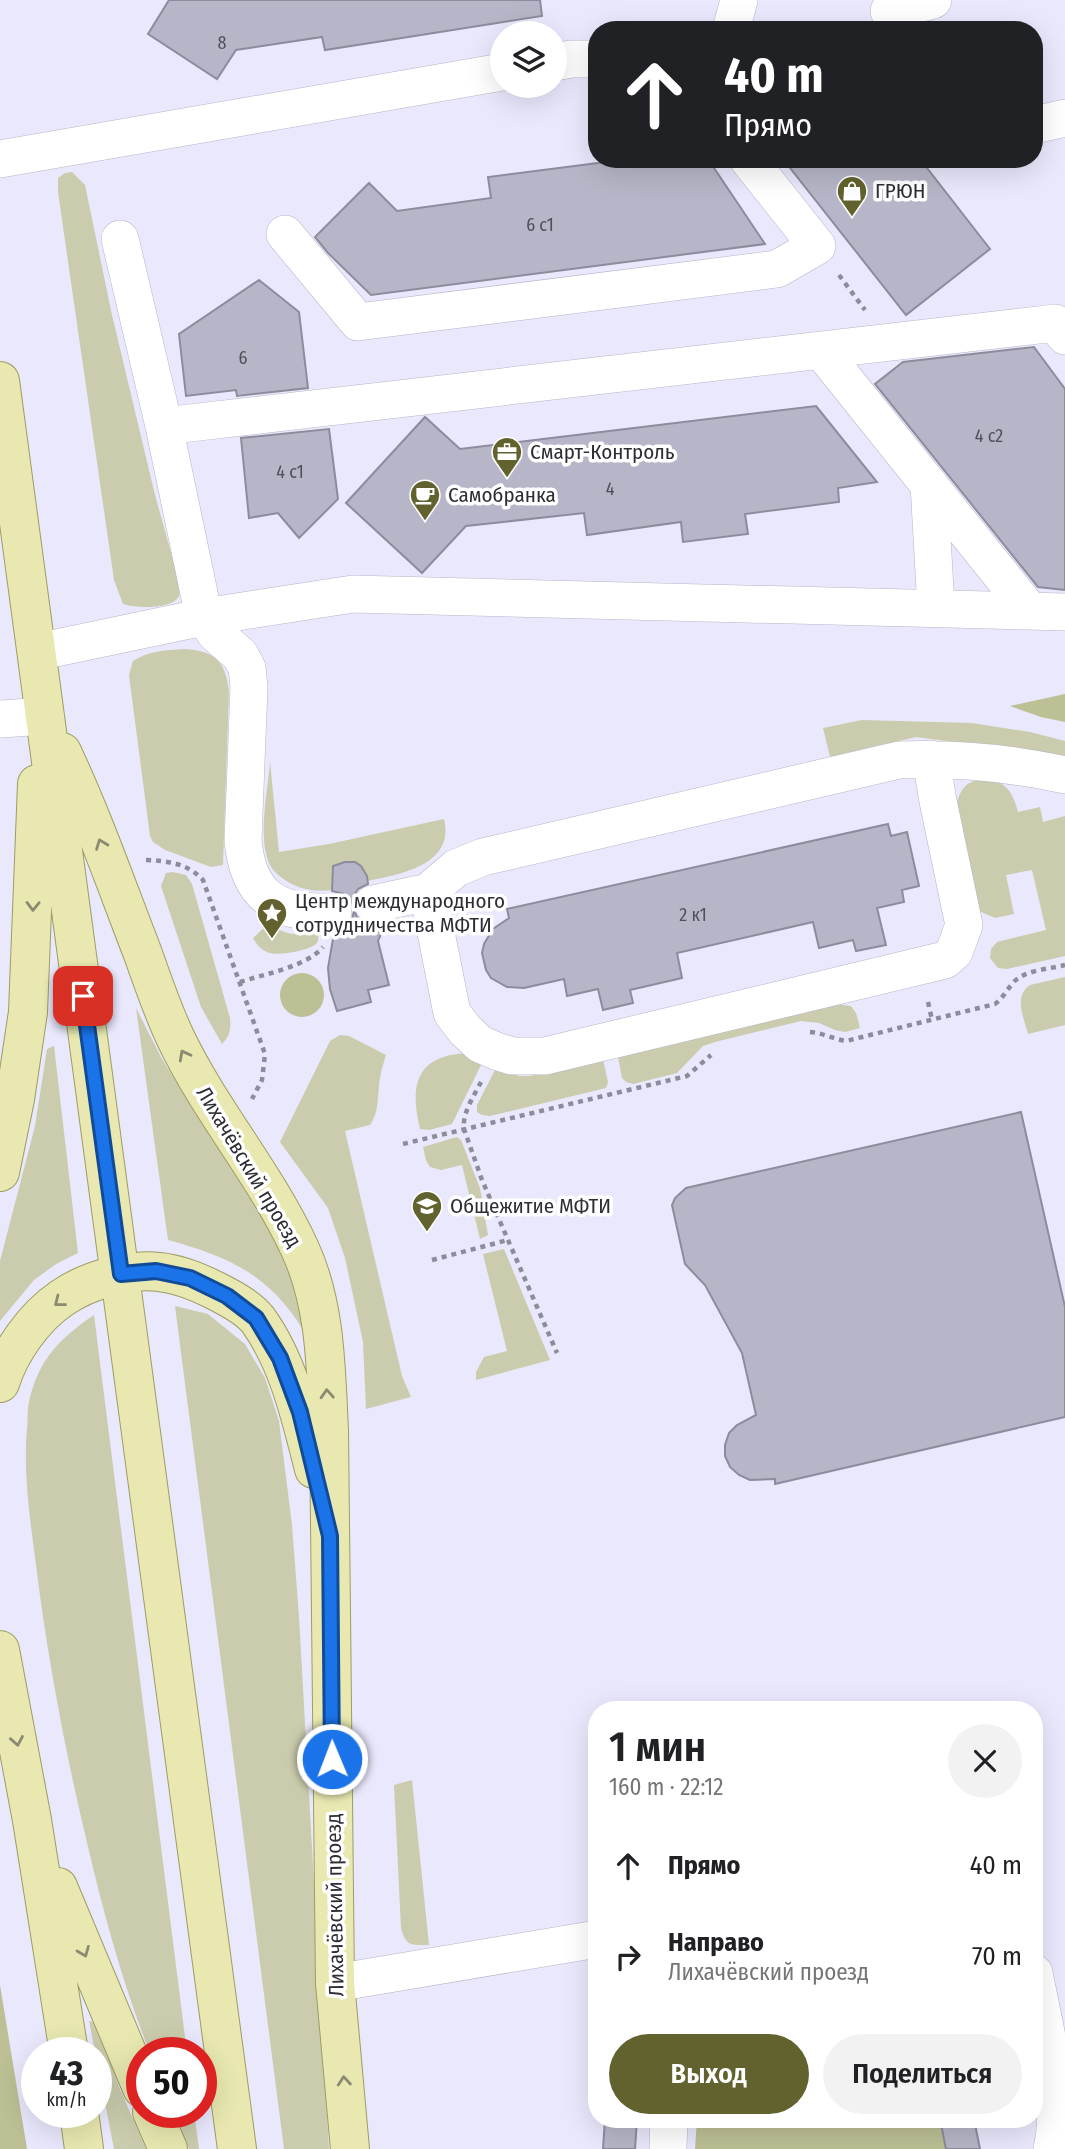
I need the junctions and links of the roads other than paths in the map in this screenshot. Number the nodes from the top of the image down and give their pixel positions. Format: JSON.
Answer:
{"nodes":[{"id":1,"x":739,"y":0,"type":"edge"},
{"id":2,"x":933,"y":0,"type":"edge"},
{"id":3,"x":892,"y":14,"type":"edge"},
{"id":4,"x":733,"y":21,"type":"edge"},
{"id":5,"x":588,"y":59,"type":"edge"},
{"id":6,"x":567,"y":60,"type":"edge"},
{"id":7,"x":490,"y":74,"type":"edge"},
{"id":8,"x":1065,"y":118,"type":"edge"},
{"id":9,"x":1043,"y":123,"type":"edge"},
{"id":10,"x":0,"y":159,"type":"edge"},
{"id":11,"x":755,"y":168,"type":"edge"},
{"id":12,"x":285,"y":234,"type":"dead end"},
{"id":13,"x":120,"y":239,"type":"dead end"},
{"id":14,"x":1065,"y":336,"type":"edge"},
{"id":15,"x":821,"y":350,"type":"junction"},
{"id":16,"x":0,"y":381,"type":"edge"},
{"id":17,"x":164,"y":426,"type":"junction"},
{"id":18,"x":929,"y":484,"type":"junction"},
{"id":19,"x":936,"y":608,"type":"junction"},
{"id":20,"x":1048,"y":611,"type":"edge"},
{"id":21,"x":204,"y":617,"type":"junction"},
{"id":22,"x":37,"y":652,"type":"junction"},
{"id":23,"x":45,"y":716,"type":"junction"},
{"id":24,"x":0,"y":719,"type":"edge"},
{"id":25,"x":931,"y":759,"type":"junction"},
{"id":26,"x":1065,"y":775,"type":"edge"},
{"id":27,"x":428,"y":892,"type":"junction"},
{"id":28,"x":373,"y":904,"type":"dead end"},
{"id":29,"x":326,"y":912,"type":"road end"},
{"id":30,"x":0,"y":1172,"type":"edge"},
{"id":31,"x":121,"y":1274,"type":"junction"},
{"id":32,"x":0,"y":1383,"type":"edge"},
{"id":33,"x":330,"y":1536,"type":"junction"},
{"id":34,"x":0,"y":1650,"type":"edge"},
{"id":35,"x":32,"y":1820,"type":"junction"},
{"id":36,"x":588,"y":1941,"type":"edge"},
{"id":37,"x":335,"y":1983,"type":"junction"},
{"id":38,"x":1043,"y":2023,"type":"edge"},
{"id":39,"x":66,"y":2037,"type":"edge"},
{"id":40,"x":126,"y":2050,"type":"edge"},
{"id":41,"x":82,"y":2128,"type":"edge"},
{"id":42,"x":159,"y":2128,"type":"edge"},
{"id":43,"x":669,"y":2128,"type":"edge"},
{"id":44,"x":85,"y":2149,"type":"edge"},
{"id":45,"x":168,"y":2149,"type":"edge"},
{"id":46,"x":237,"y":2149,"type":"edge"},
{"id":47,"x":349,"y":2149,"type":"edge"},
{"id":48,"x":668,"y":2149,"type":"edge"},
{"id":49,"x":1052,"y":2149,"type":"edge"}],
"edges":[{"from":1,"to":4,"type":"lane"},
{"from":2,"to":3,"type":"lane"},
{"from":5,"to":6,"type":"lane"},
{"from":7,"to":10,"type":"lane"},
{"from":8,"to":9,"type":"lane"},
{"from":11,"to":12,"type":"lane"},
{"from":13,"to":17,"type":"lane"},
{"from":14,"to":15,"type":"lane"},
{"from":15,"to":17,"type":"lane"},
{"from":15,"to":18,"type":"lane"},
{"from":16,"to":22,"type":"main road","name":"Лихачёвский проезд"},
{"from":17,"to":21,"type":"lane"},
{"from":18,"to":19,"type":"lane"},
{"from":18,"to":20,"type":"lane"},
{"from":19,"to":20,"type":"lane"},
{"from":19,"to":21,"type":"lane"},
{"from":21,"to":22,"type":"lane"},
{"from":21,"to":29,"type":"lane"},
{"from":22,"to":23,"type":"main road","name":"Лихачёвский проезд"},
{"from":23,"to":24,"type":"lane"},
{"from":23,"to":30,"type":"main road","name":"Лихачёвский проезд","one_way":true},
{"from":23,"to":31,"type":"main road","name":"Лихачёвский проезд"},
{"from":33,"to":23,"type":"main road","name":"Лихачёвский проезд","one_way":true},
{"from":25,"to":26,"type":"lane"},
{"from":25,"to":27,"type":"lane"},
{"from":25,"to":27,"type":"lane"},
{"from":27,"to":28,"type":"lane"},
{"from":31,"to":32,"type":"main road","one_way":true},
{"from":31,"to":33,"type":"main road"},
{"from":31,"to":46,"type":"main road","name":"Лихачёвский проезд"},
{"from":33,"to":37,"type":"main road","name":"Лихачёвский проезд"},
{"from":34,"to":35,"type":"main road","one_way":true},
{"from":35,"to":39,"type":"main road"},
{"from":35,"to":40,"type":"main road","one_way":true},
{"from":36,"to":37,"type":"lane"},
{"from":47,"to":37,"type":"main road","name":"Лихачёвский проезд","one_way":true},
{"from":38,"to":49,"type":"lane"},
{"from":41,"to":44,"type":"main road"},
{"from":42,"to":45,"type":"main road"},
{"from":43,"to":48,"type":"lane"}]}
